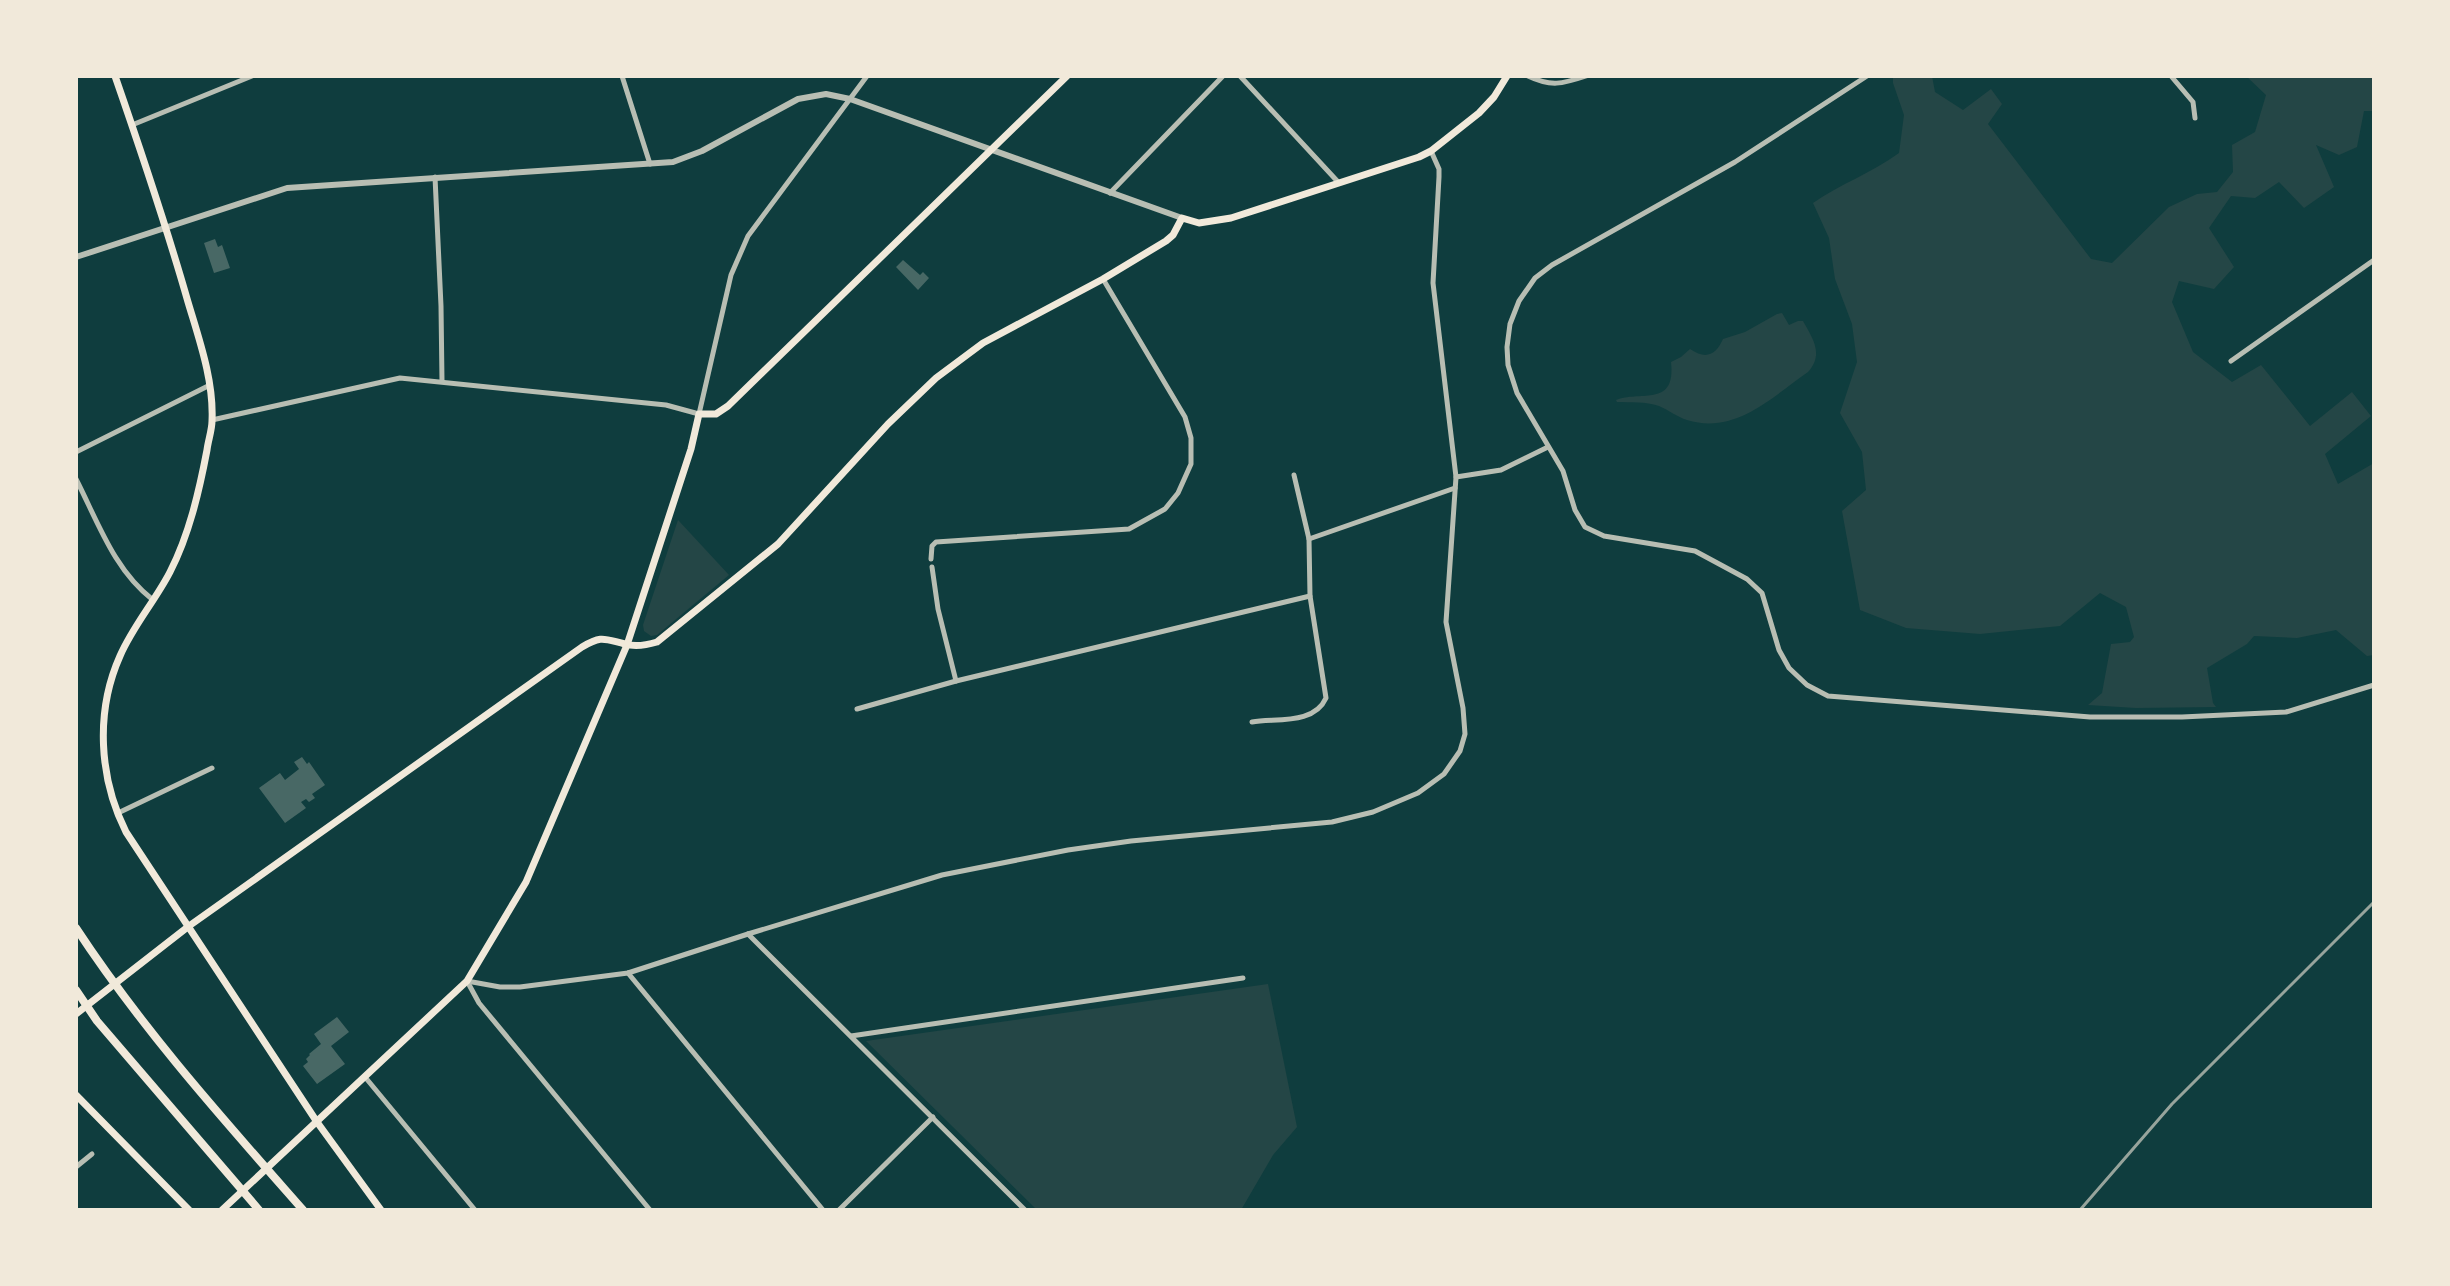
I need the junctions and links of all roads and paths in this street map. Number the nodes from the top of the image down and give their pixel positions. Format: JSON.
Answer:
{"nodes":[{"id":1,"x":115,"y":76,"type":"edge"},
{"id":2,"x":252,"y":76,"type":"edge"},
{"id":3,"x":622,"y":76,"type":"edge"},
{"id":4,"x":867,"y":76,"type":"edge"},
{"id":5,"x":1067,"y":76,"type":"edge"},
{"id":6,"x":1223,"y":76,"type":"edge"},
{"id":7,"x":1240,"y":76,"type":"edge"},
{"id":8,"x":1507,"y":76,"type":"edge"},
{"id":9,"x":1528,"y":76,"type":"edge"},
{"id":10,"x":1586,"y":76,"type":"edge"},
{"id":11,"x":1867,"y":76,"type":"edge"},
{"id":12,"x":2171,"y":76,"type":"edge"},
{"id":13,"x":850,"y":99,"type":"junction"},
{"id":14,"x":2195,"y":118,"type":"dead end"},
{"id":15,"x":132,"y":125,"type":"junction"},
{"id":16,"x":991,"y":150,"type":"junction"},
{"id":17,"x":1431,"y":151,"type":"junction"},
{"id":18,"x":651,"y":164,"type":"junction"},
{"id":19,"x":435,"y":177,"type":"junction"},
{"id":20,"x":1339,"y":183,"type":"junction"},
{"id":21,"x":1110,"y":193,"type":"junction"},
{"id":22,"x":1182,"y":218,"type":"junction"},
{"id":23,"x":167,"y":227,"type":"junction"},
{"id":24,"x":76,"y":257,"type":"edge"},
{"id":25,"x":2374,"y":260,"type":"edge"},
{"id":26,"x":1103,"y":279,"type":"junction"},
{"id":27,"x":2231,"y":361,"type":"dead end"},
{"id":28,"x":442,"y":381,"type":"junction"},
{"id":29,"x":208,"y":386,"type":"junction"},
{"id":30,"x":699,"y":414,"type":"junction"},
{"id":31,"x":212,"y":420,"type":"junction"},
{"id":32,"x":1548,"y":447,"type":"junction"},
{"id":33,"x":76,"y":452,"type":"edge"},
{"id":34,"x":1294,"y":475,"type":"dead end"},
{"id":35,"x":1456,"y":477,"type":"junction"},
{"id":36,"x":76,"y":479,"type":"edge"},
{"id":37,"x":1455,"y":488,"type":"junction"},
{"id":38,"x":1309,"y":539,"type":"junction"},
{"id":39,"x":931,"y":559,"type":"dead end"},
{"id":40,"x":932,"y":567,"type":"dead end"},
{"id":41,"x":1310,"y":596,"type":"junction"},
{"id":42,"x":153,"y":600,"type":"junction"},
{"id":43,"x":627,"y":645,"type":"junction"},
{"id":44,"x":956,"y":681,"type":"junction"},
{"id":45,"x":2374,"y":685,"type":"edge"},
{"id":46,"x":857,"y":709,"type":"dead end"},
{"id":47,"x":1252,"y":722,"type":"dead end"},
{"id":48,"x":212,"y":768,"type":"dead end"},
{"id":49,"x":117,"y":814,"type":"junction"},
{"id":50,"x":189,"y":926,"type":"junction"},
{"id":51,"x":76,"y":928,"type":"edge"},
{"id":52,"x":748,"y":934,"type":"junction"},
{"id":53,"x":628,"y":973,"type":"junction"},
{"id":54,"x":1243,"y":978,"type":"dead end"},
{"id":55,"x":467,"y":981,"type":"junction"},
{"id":56,"x":76,"y":990,"type":"edge"},
{"id":57,"x":76,"y":1014,"type":"edge"},
{"id":58,"x":851,"y":1036,"type":"junction"},
{"id":59,"x":365,"y":1077,"type":"junction"},
{"id":60,"x":76,"y":1095,"type":"edge"},
{"id":61,"x":933,"y":1117,"type":"junction"},
{"id":62,"x":317,"y":1122,"type":"junction"},
{"id":63,"x":92,"y":1154,"type":"dead end"},
{"id":64,"x":76,"y":1167,"type":"edge"},
{"id":65,"x":224,"y":1209,"type":"edge"},
{"id":66,"x":189,"y":1210,"type":"edge"},
{"id":67,"x":259,"y":1210,"type":"edge"},
{"id":68,"x":303,"y":1210,"type":"edge"},
{"id":69,"x":383,"y":1210,"type":"edge"},
{"id":70,"x":475,"y":1210,"type":"edge"},
{"id":71,"x":650,"y":1210,"type":"edge"},
{"id":72,"x":823,"y":1210,"type":"edge"},
{"id":73,"x":839,"y":1210,"type":"edge"},
{"id":74,"x":1025,"y":1210,"type":"edge"}],
"edges":[{"from":1,"to":15,"type":"main road"},
{"from":2,"to":15,"type":"street"},
{"from":3,"to":18,"type":"street"},
{"from":4,"to":13,"type":"street"},
{"from":5,"to":16,"type":"main road"},
{"from":6,"to":21,"type":"street"},
{"from":7,"to":20,"type":"street"},
{"from":8,"to":17,"type":"main road"},
{"from":9,"to":10,"type":"street"},
{"from":11,"to":32,"type":"street"},
{"from":12,"to":14,"type":"street"},
{"from":13,"to":16,"type":"street"},
{"from":13,"to":18,"type":"street"},
{"from":13,"to":30,"type":"street"},
{"from":15,"to":23,"type":"main road"},
{"from":16,"to":21,"type":"street"},
{"from":16,"to":30,"type":"main road"},
{"from":17,"to":20,"type":"main road"},
{"from":17,"to":35,"type":"street"},
{"from":18,"to":19,"type":"street"},
{"from":19,"to":23,"type":"street"},
{"from":19,"to":28,"type":"street"},
{"from":20,"to":22,"type":"main road"},
{"from":21,"to":22,"type":"street"},
{"from":22,"to":26,"type":"main road"},
{"from":23,"to":24,"type":"street"},
{"from":23,"to":29,"type":"main road"},
{"from":25,"to":27,"type":"street"},
{"from":26,"to":39,"type":"street"},
{"from":26,"to":43,"type":"main road"},
{"from":28,"to":30,"type":"street"},
{"from":28,"to":31,"type":"street"},
{"from":29,"to":31,"type":"main road"},
{"from":29,"to":33,"type":"street"},
{"from":30,"to":43,"type":"main road"},
{"from":31,"to":42,"type":"main road"},
{"from":32,"to":35,"type":"street"},
{"from":32,"to":45,"type":"street"},
{"from":34,"to":38,"type":"street"},
{"from":35,"to":37,"type":"street"},
{"from":36,"to":42,"type":"street"},
{"from":37,"to":38,"type":"street"},
{"from":37,"to":52,"type":"street"},
{"from":38,"to":41,"type":"street"},
{"from":40,"to":44,"type":"street"},
{"from":41,"to":44,"type":"street"},
{"from":41,"to":47,"type":"street"},
{"from":42,"to":49,"type":"main road"},
{"from":43,"to":50,"type":"main road"},
{"from":43,"to":55,"type":"main road"},
{"from":44,"to":46,"type":"street"},
{"from":48,"to":49,"type":"street"},
{"from":49,"to":50,"type":"main road"},
{"from":50,"to":57,"type":"main road"},
{"from":50,"to":62,"type":"main road"},
{"from":51,"to":68,"type":"highway"},
{"from":52,"to":53,"type":"street"},
{"from":52,"to":58,"type":"street"},
{"from":53,"to":55,"type":"street"},
{"from":53,"to":72,"type":"street"},
{"from":54,"to":58,"type":"street"},
{"from":55,"to":59,"type":"main road"},
{"from":55,"to":71,"type":"street"},
{"from":56,"to":67,"type":"highway"},
{"from":58,"to":61,"type":"street"},
{"from":59,"to":62,"type":"main road"},
{"from":59,"to":70,"type":"street"},
{"from":60,"to":66,"type":"main road"},
{"from":61,"to":73,"type":"street"},
{"from":61,"to":74,"type":"street"},
{"from":62,"to":65,"type":"main road"},
{"from":62,"to":69,"type":"main road"},
{"from":63,"to":64,"type":"street"}]}
